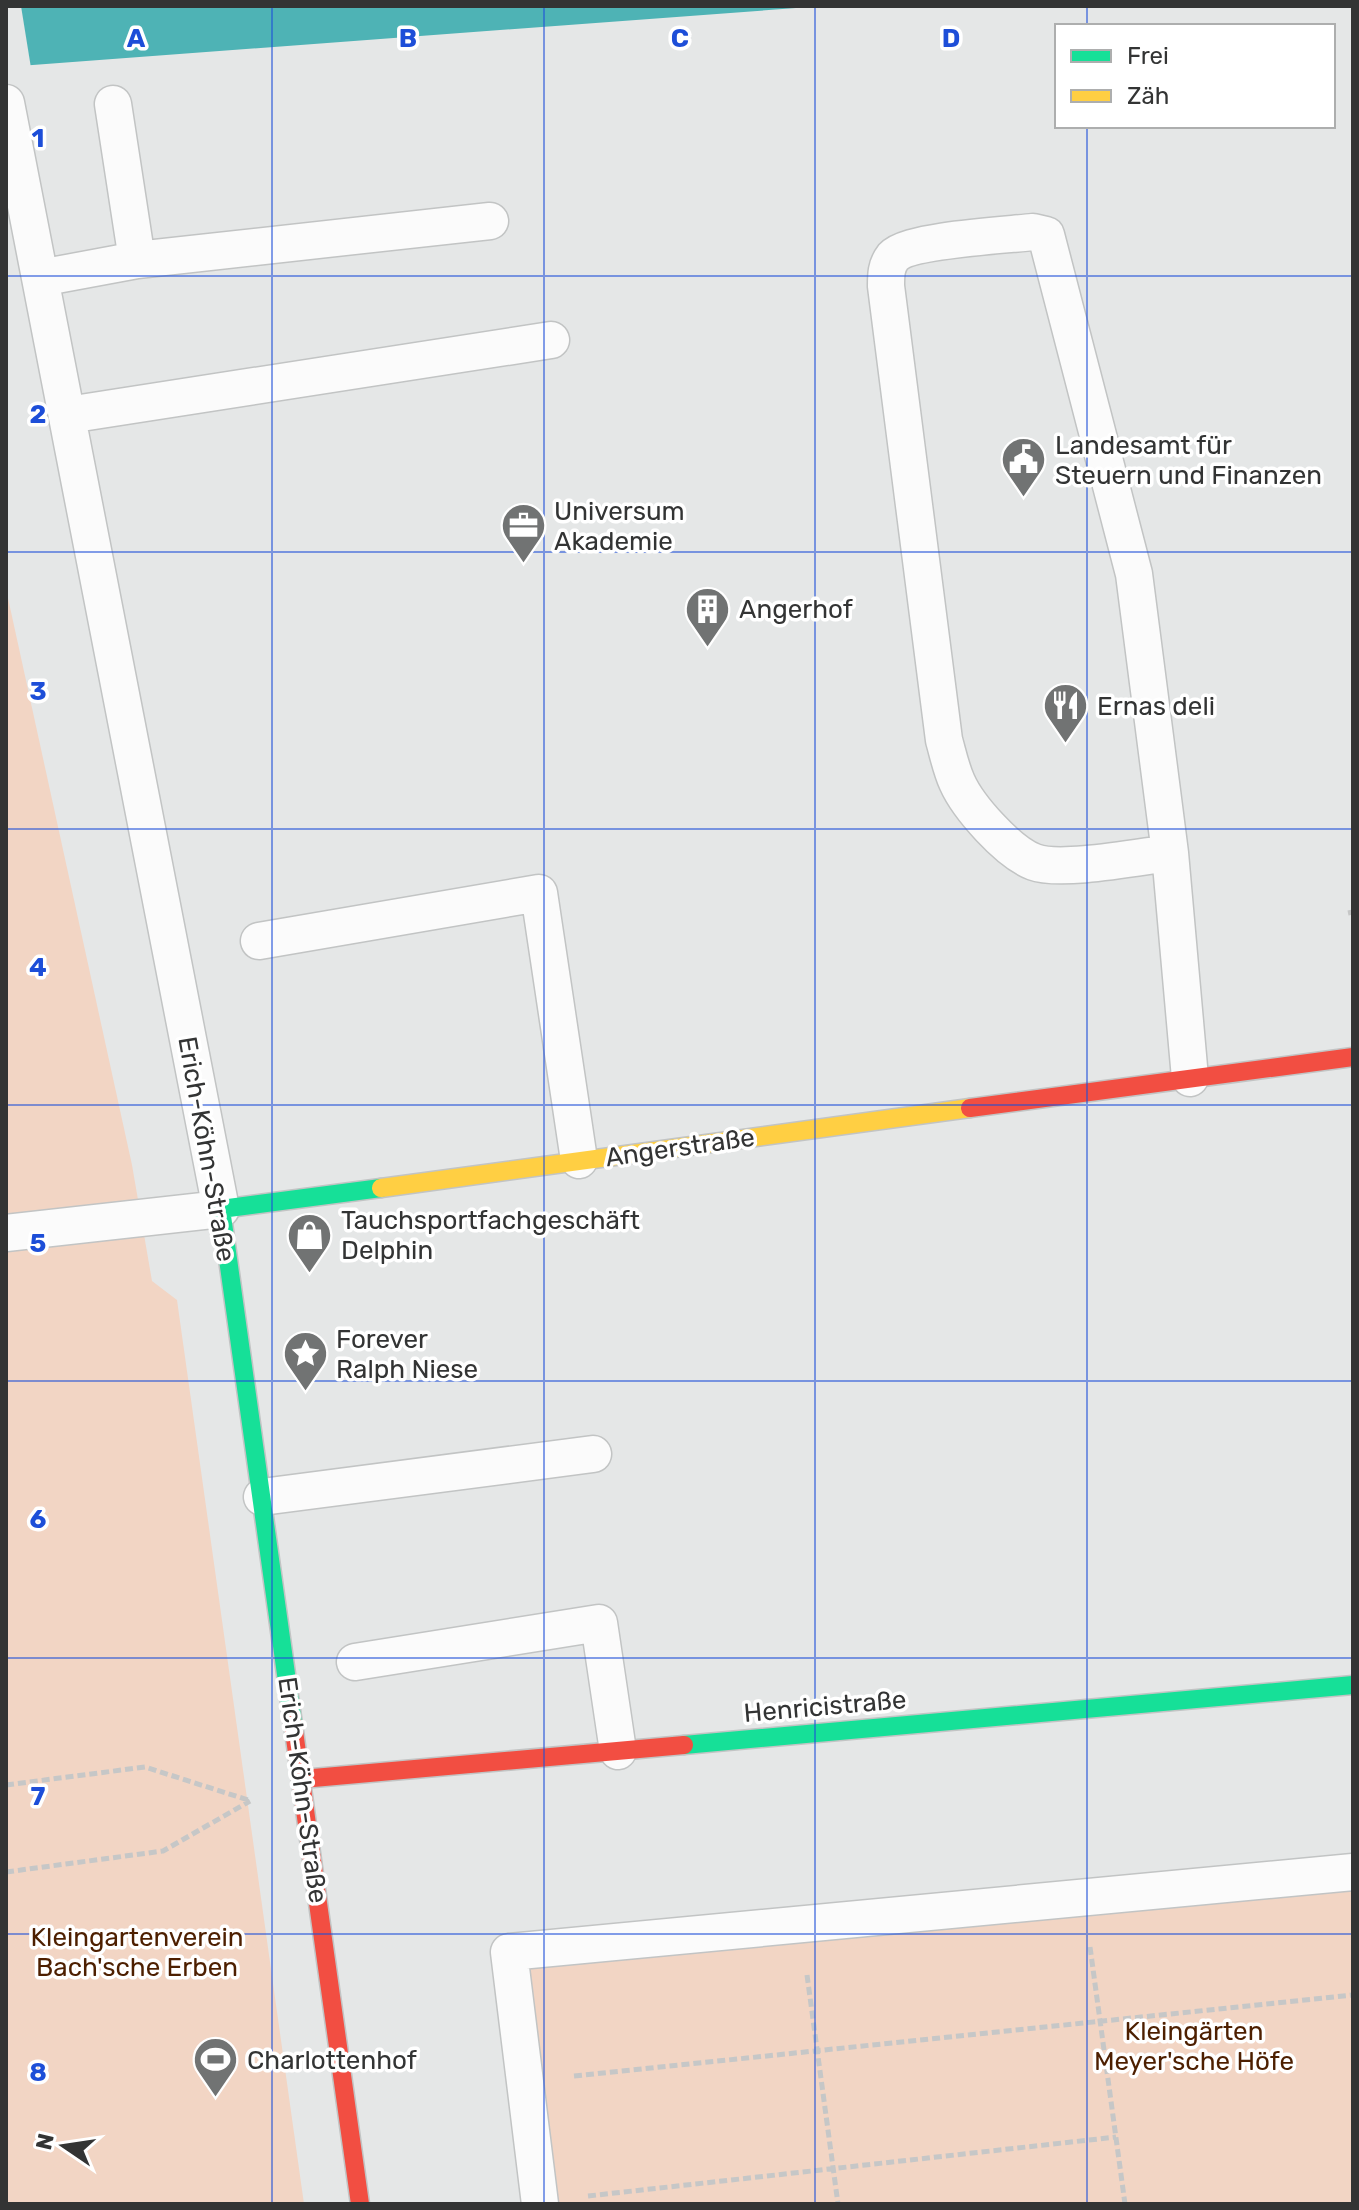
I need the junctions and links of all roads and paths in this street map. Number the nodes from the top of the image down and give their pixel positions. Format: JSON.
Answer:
{"nodes":[{"id":1,"x":6,"y":103,"type":"edge"},
{"id":2,"x":113,"y":104,"type":"dead end"},
{"id":3,"x":490,"y":221,"type":"dead end"},
{"id":4,"x":137,"y":260,"type":"junction"},
{"id":5,"x":40,"y":278,"type":"junction"},
{"id":6,"x":551,"y":340,"type":"dead end"},
{"id":7,"x":68,"y":415,"type":"junction"},
{"id":8,"x":1170,"y":853,"type":"junction"},
{"id":9,"x":259,"y":941,"type":"dead end"},
{"id":10,"x":1353,"y":1057,"type":"edge"},
{"id":11,"x":1190,"y":1078,"type":"junction"},
{"id":12,"x":579,"y":1160,"type":"junction"},
{"id":13,"x":221,"y":1209,"type":"junction"},
{"id":14,"x":6,"y":1233,"type":"edge"},
{"id":15,"x":593,"y":1454,"type":"dead end"},
{"id":16,"x":262,"y":1497,"type":"junction"},
{"id":17,"x":355,"y":1662,"type":"dead end"},
{"id":18,"x":1353,"y":1685,"type":"edge"},
{"id":19,"x":618,"y":1751,"type":"junction"},
{"id":20,"x":302,"y":1779,"type":"junction"},
{"id":21,"x":6,"y":1785,"type":"edge"},
{"id":22,"x":249,"y":1801,"type":"junction"},
{"id":23,"x":6,"y":1872,"type":"edge"},
{"id":24,"x":1353,"y":1872,"type":"edge"},
{"id":25,"x":1083,"y":1898,"type":"junction"},
{"id":26,"x":800,"y":1925,"type":"junction"},
{"id":27,"x":1353,"y":1995,"type":"edge"},
{"id":28,"x":1100,"y":2021,"type":"junction"},
{"id":29,"x":817,"y":2051,"type":"junction"},
{"id":30,"x":525,"y":2081,"type":"junction"},
{"id":31,"x":1116,"y":2137,"type":"junction"},
{"id":32,"x":833,"y":2169,"type":"junction"},
{"id":33,"x":540,"y":2202,"type":"edge"},
{"id":34,"x":360,"y":2204,"type":"edge"},
{"id":35,"x":838,"y":2204,"type":"edge"},
{"id":36,"x":1125,"y":2204,"type":"edge"}],
"edges":[{"from":1,"to":5,"type":"lane","name":"Erich-Köhn-Straße"},
{"from":2,"to":4,"type":"lane"},
{"from":3,"to":4,"type":"lane"},
{"from":4,"to":5,"type":"lane"},
{"from":5,"to":7,"type":"lane","name":"Erich-Köhn-Straße"},
{"from":6,"to":7,"type":"lane"},
{"from":7,"to":13,"type":"lane","name":"Erich-Köhn-Straße"},
{"from":8,"to":8,"type":"lane"},
{"from":8,"to":11,"type":"lane"},
{"from":9,"to":12,"type":"lane"},
{"from":10,"to":11,"type":"street","name":"Angerstraße"},
{"from":11,"to":12,"type":"street","name":"Angerstraße"},
{"from":12,"to":13,"type":"street","name":"Angerstraße"},
{"from":13,"to":14,"type":"lane","name":"Angerstraße"},
{"from":13,"to":16,"type":"street","name":"Erich-Köhn-Straße"},
{"from":15,"to":16,"type":"lane"},
{"from":16,"to":20,"type":"street","name":"Erich-Köhn-Straße"},
{"from":17,"to":19,"type":"lane"},
{"from":18,"to":19,"type":"street","name":"Henricistraße"},
{"from":19,"to":20,"type":"street","name":"Henricistraße"},
{"from":20,"to":22,"type":"path"},
{"from":20,"to":34,"type":"street","name":"Erich-Köhn-Straße"},
{"from":21,"to":22,"type":"path"},
{"from":22,"to":23,"type":"path"},
{"from":24,"to":25,"type":"lane"},
{"from":25,"to":26,"type":"lane"},
{"from":25,"to":28,"type":"path"},
{"from":26,"to":29,"type":"path"},
{"from":26,"to":30,"type":"lane"},
{"from":27,"to":28,"type":"path"},
{"from":28,"to":29,"type":"path"},
{"from":28,"to":31,"type":"path"},
{"from":29,"to":30,"type":"path"},
{"from":29,"to":32,"type":"path"},
{"from":30,"to":33,"type":"lane"},
{"from":31,"to":32,"type":"path"},
{"from":31,"to":36,"type":"path"},
{"from":32,"to":33,"type":"path"},
{"from":32,"to":35,"type":"path"}]}
